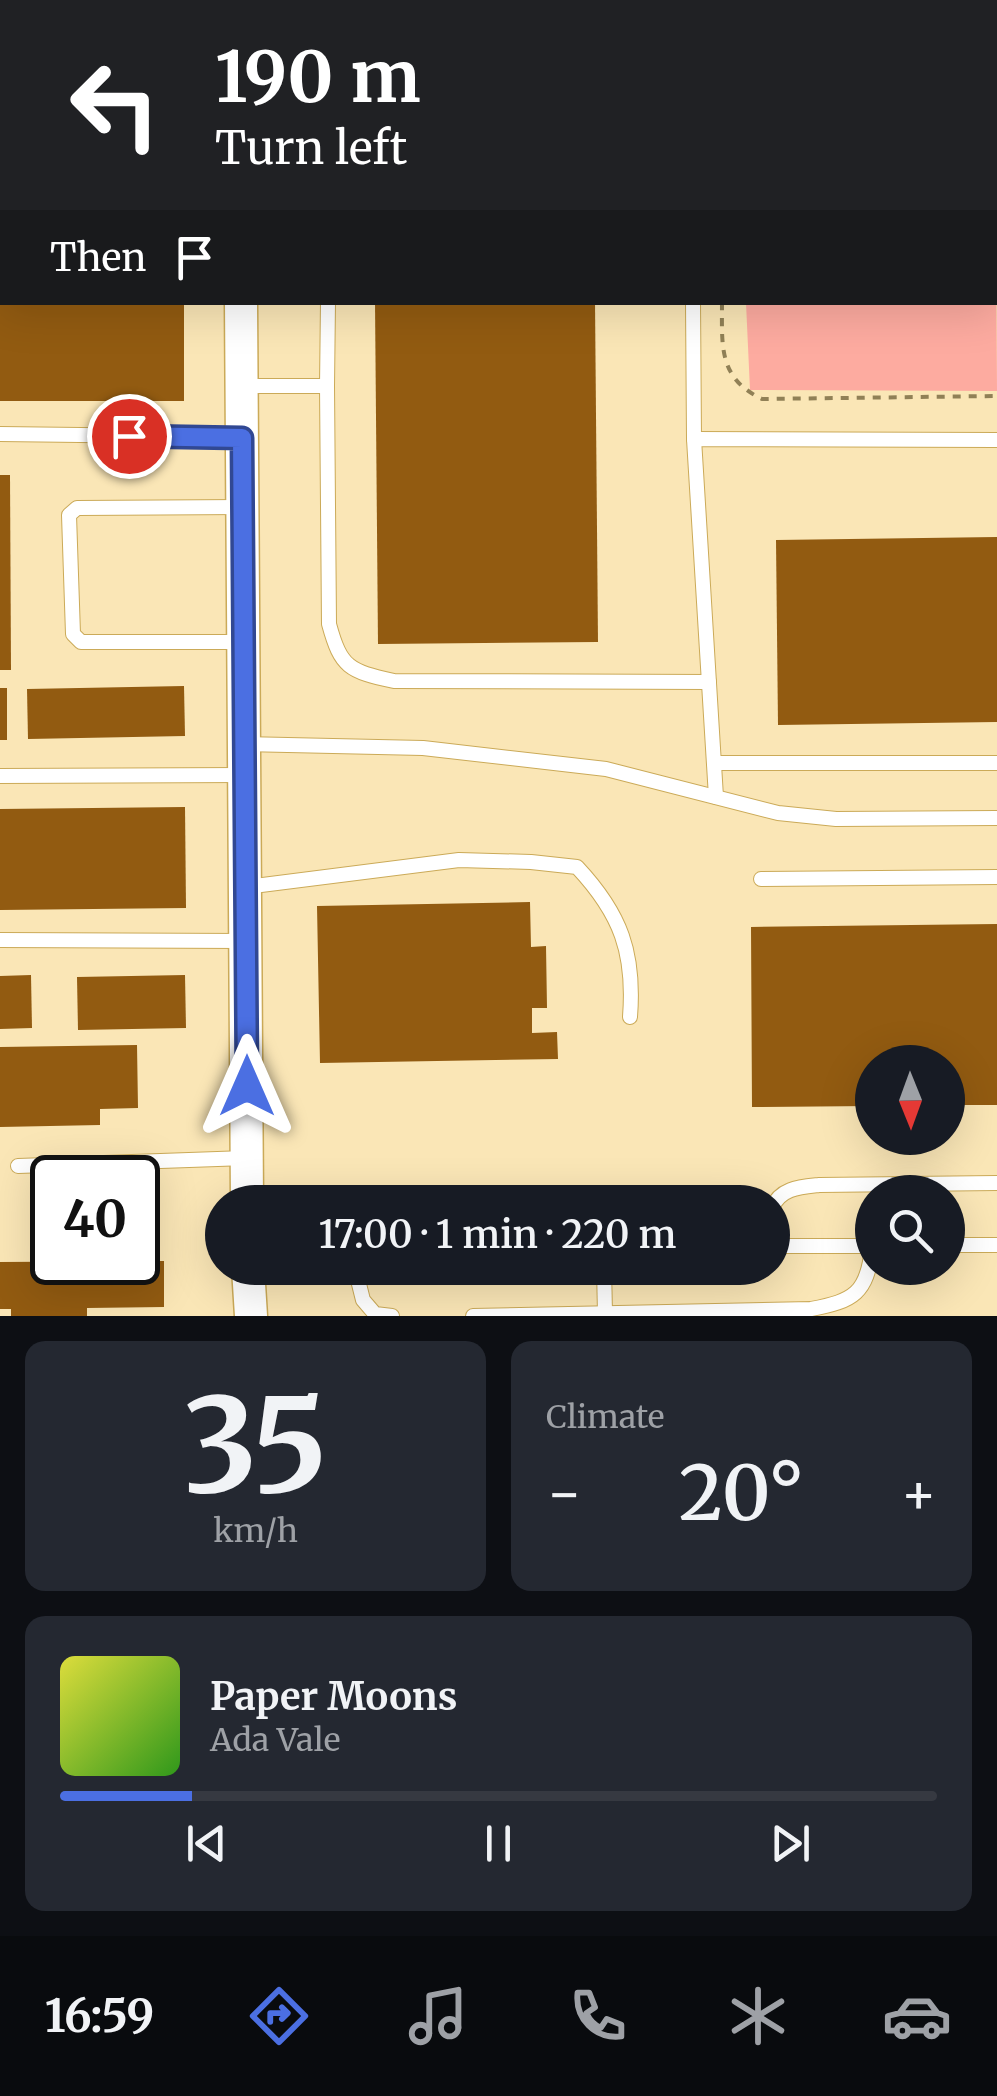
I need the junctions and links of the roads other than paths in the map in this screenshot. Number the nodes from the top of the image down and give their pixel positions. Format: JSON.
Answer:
{"nodes":[{"id":1,"x":241,"y":305,"type":"edge"},
{"id":2,"x":328,"y":305,"type":"edge"},
{"id":3,"x":693,"y":305,"type":"edge"},
{"id":4,"x":242,"y":386,"type":"junction"},
{"id":5,"x":327,"y":386,"type":"junction"},
{"id":6,"x":0,"y":434,"type":"edge"},
{"id":7,"x":242,"y":438,"type":"junction"},
{"id":8,"x":694,"y":440,"type":"junction"},
{"id":9,"x":997,"y":440,"type":"edge"},
{"id":10,"x":242,"y":507,"type":"junction"},
{"id":11,"x":243,"y":642,"type":"junction"},
{"id":12,"x":709,"y":682,"type":"junction"},
{"id":13,"x":244,"y":760,"type":"junction"},
{"id":14,"x":714,"y":763,"type":"junction"},
{"id":15,"x":997,"y":763,"type":"edge"},
{"id":16,"x":0,"y":776,"type":"edge"},
{"id":17,"x":716,"y":797,"type":"junction"},
{"id":18,"x":997,"y":818,"type":"edge"},
{"id":19,"x":997,"y":878,"type":"edge"},
{"id":20,"x":761,"y":879,"type":"dead end"},
{"id":21,"x":245,"y":887,"type":"junction"},
{"id":22,"x":0,"y":940,"type":"edge"},
{"id":23,"x":246,"y":941,"type":"junction"},
{"id":24,"x":630,"y":1017,"type":"dead end"},
{"id":25,"x":247,"y":1158,"type":"junction"},
{"id":26,"x":18,"y":1166,"type":"dead end"},
{"id":27,"x":997,"y":1183,"type":"edge"},
{"id":28,"x":248,"y":1185,"type":"edge"},
{"id":29,"x":790,"y":1190,"type":"edge"},
{"id":30,"x":997,"y":1244,"type":"edge"},
{"id":31,"x":965,"y":1245,"type":"edge"},
{"id":32,"x":790,"y":1246,"type":"edge"},
{"id":33,"x":855,"y":1247,"type":"edge"},
{"id":34,"x":249,"y":1285,"type":"edge"},
{"id":35,"x":358,"y":1285,"type":"edge"},
{"id":36,"x":604,"y":1285,"type":"edge"},
{"id":37,"x":863,"y":1285,"type":"edge"},
{"id":38,"x":605,"y":1313,"type":"junction"},
{"id":39,"x":250,"y":1316,"type":"edge"},
{"id":40,"x":392,"y":1316,"type":"edge"},
{"id":41,"x":472,"y":1316,"type":"edge"}],
"edges":[{"from":1,"to":4,"type":"street"},
{"from":2,"to":5,"type":"lane"},
{"from":3,"to":8,"type":"lane"},
{"from":4,"to":5,"type":"lane"},
{"from":4,"to":7,"type":"street"},
{"from":5,"to":12,"type":"lane"},
{"from":6,"to":7,"type":"lane"},
{"from":7,"to":10,"type":"street"},
{"from":8,"to":9,"type":"lane"},
{"from":8,"to":12,"type":"lane"},
{"from":10,"to":11,"type":"street"},
{"from":10,"to":11,"type":"lane"},
{"from":11,"to":13,"type":"street"},
{"from":12,"to":14,"type":"lane"},
{"from":13,"to":16,"type":"lane"},
{"from":13,"to":17,"type":"lane"},
{"from":13,"to":21,"type":"street"},
{"from":14,"to":15,"type":"lane"},
{"from":14,"to":17,"type":"lane"},
{"from":17,"to":18,"type":"lane"},
{"from":19,"to":20,"type":"lane"},
{"from":21,"to":23,"type":"street"},
{"from":21,"to":24,"type":"lane"},
{"from":22,"to":23,"type":"lane"},
{"from":23,"to":25,"type":"street"},
{"from":25,"to":26,"type":"lane"},
{"from":25,"to":28,"type":"street"},
{"from":27,"to":29,"type":"lane"},
{"from":30,"to":31,"type":"lane"},
{"from":32,"to":33,"type":"lane"},
{"from":34,"to":39,"type":"street"},
{"from":35,"to":40,"type":"lane"},
{"from":36,"to":38,"type":"lane"},
{"from":37,"to":38,"type":"lane"},
{"from":38,"to":41,"type":"lane"}]}
